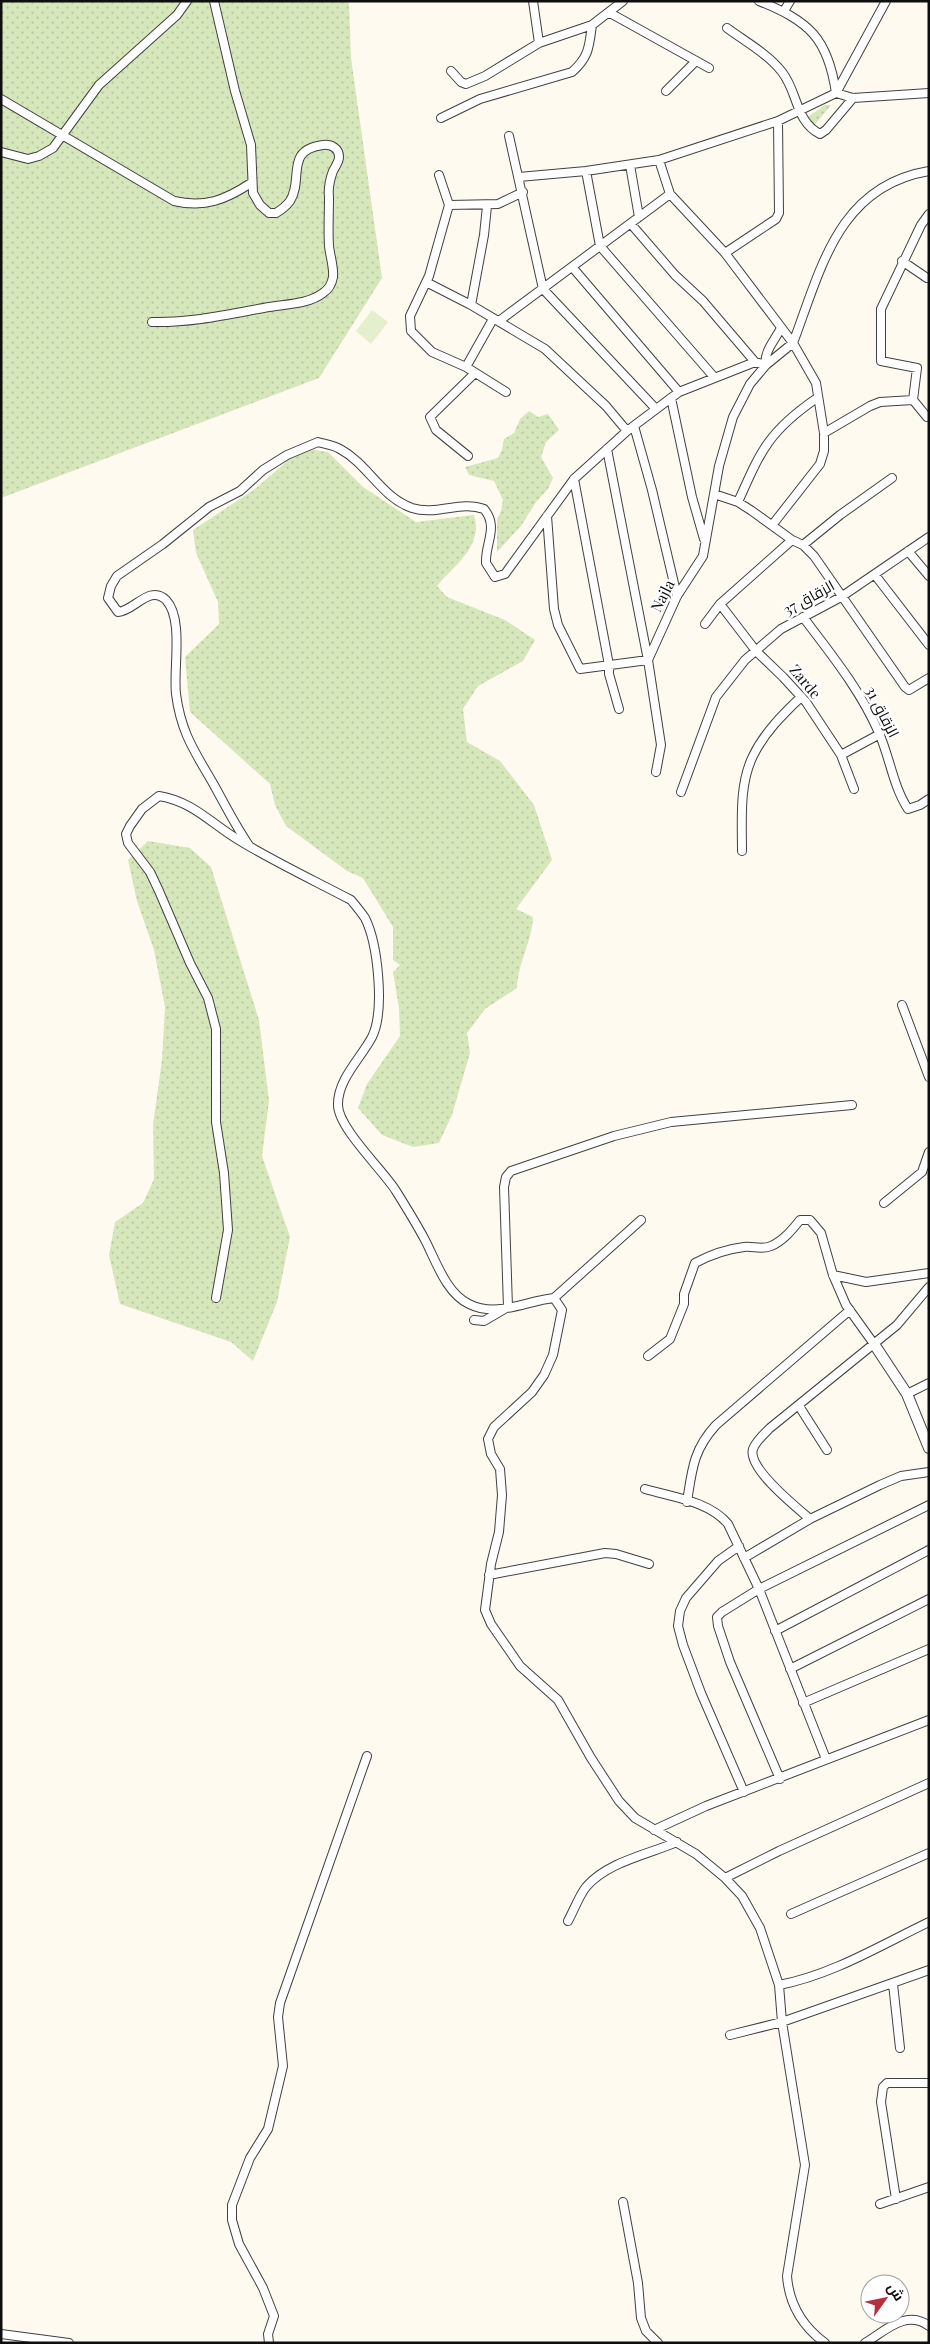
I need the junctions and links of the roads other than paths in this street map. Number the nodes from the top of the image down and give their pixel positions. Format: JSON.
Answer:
{"nodes":[{"id":1,"x":187,"y":1,"type":"edge"},
{"id":2,"x":214,"y":1,"type":"edge"},
{"id":3,"x":533,"y":1,"type":"edge"},
{"id":4,"x":623,"y":1,"type":"edge"},
{"id":5,"x":759,"y":1,"type":"edge"},
{"id":6,"x":790,"y":1,"type":"edge"},
{"id":7,"x":886,"y":1,"type":"edge"},
{"id":8,"x":784,"y":11,"type":"junction"},
{"id":9,"x":610,"y":13,"type":"junction"},
{"id":10,"x":592,"y":25,"type":"junction"},
{"id":11,"x":727,"y":28,"type":"dead end"},
{"id":12,"x":538,"y":43,"type":"junction"},
{"id":13,"x":696,"y":61,"type":"junction"},
{"id":14,"x":709,"y":68,"type":"dead end"},
{"id":15,"x":451,"y":71,"type":"dead end"},
{"id":16,"x":666,"y":91,"type":"dead end"},
{"id":17,"x":836,"y":92,"type":"junction"},
{"id":18,"x":929,"y":93,"type":"edge"},
{"id":19,"x":852,"y":98,"type":"junction"},
{"id":20,"x":1,"y":99,"type":"edge"},
{"id":21,"x":799,"y":110,"type":"junction"},
{"id":22,"x":441,"y":118,"type":"dead end"},
{"id":23,"x":778,"y":121,"type":"junction"},
{"id":24,"x":62,"y":136,"type":"junction"},
{"id":25,"x":509,"y":136,"type":"dead end"},
{"id":26,"x":1,"y":152,"type":"edge"},
{"id":27,"x":659,"y":160,"type":"junction"},
{"id":28,"x":630,"y":165,"type":"junction"},
{"id":29,"x":929,"y":171,"type":"edge"},
{"id":30,"x":586,"y":172,"type":"junction"},
{"id":31,"x":439,"y":175,"type":"dead end"},
{"id":32,"x":519,"y":177,"type":"junction"},
{"id":33,"x":251,"y":183,"type":"junction"},
{"id":34,"x":523,"y":192,"type":"junction"},
{"id":35,"x":670,"y":194,"type":"junction"},
{"id":36,"x":448,"y":205,"type":"junction"},
{"id":37,"x":487,"y":206,"type":"junction"},
{"id":38,"x":929,"y":214,"type":"edge"},
{"id":39,"x":639,"y":217,"type":"junction"},
{"id":40,"x":631,"y":224,"type":"junction"},
{"id":41,"x":600,"y":246,"type":"junction"},
{"id":42,"x":725,"y":253,"type":"junction"},
{"id":43,"x":902,"y":262,"type":"junction"},
{"id":44,"x":573,"y":268,"type":"junction"},
{"id":45,"x":927,"y":278,"type":"dead end"},
{"id":46,"x":426,"y":282,"type":"junction"},
{"id":47,"x":543,"y":289,"type":"junction"},
{"id":48,"x":471,"y":305,"type":"junction"},
{"id":49,"x":496,"y":320,"type":"junction"},
{"id":50,"x":152,"y":322,"type":"dead end"},
{"id":51,"x":780,"y":328,"type":"junction"},
{"id":52,"x":792,"y":344,"type":"junction"},
{"id":53,"x":755,"y":362,"type":"junction"},
{"id":54,"x":766,"y":365,"type":"junction"},
{"id":55,"x":466,"y":367,"type":"junction"},
{"id":56,"x":474,"y":373,"type":"junction"},
{"id":57,"x":714,"y":378,"type":"junction"},
{"id":58,"x":506,"y":392,"type":"dead end"},
{"id":59,"x":679,"y":392,"type":"junction"},
{"id":60,"x":671,"y":398,"type":"junction"},
{"id":61,"x":817,"y":398,"type":"junction"},
{"id":62,"x":913,"y":400,"type":"junction"},
{"id":63,"x":656,"y":409,"type":"junction"},
{"id":64,"x":927,"y":417,"type":"dead end"},
{"id":65,"x":634,"y":426,"type":"junction"},
{"id":66,"x":626,"y":431,"type":"junction"},
{"id":67,"x":824,"y":433,"type":"junction"},
{"id":68,"x":607,"y":449,"type":"junction"},
{"id":69,"x":468,"y":456,"type":"dead end"},
{"id":70,"x":892,"y":478,"type":"dead end"},
{"id":71,"x":574,"y":479,"type":"junction"},
{"id":72,"x":714,"y":494,"type":"junction"},
{"id":73,"x":738,"y":502,"type":"junction"},
{"id":74,"x":547,"y":516,"type":"junction"},
{"id":75,"x":773,"y":524,"type":"junction"},
{"id":76,"x":929,"y":537,"type":"edge"},
{"id":77,"x":792,"y":540,"type":"junction"},
{"id":78,"x":705,"y":543,"type":"junction"},
{"id":79,"x":803,"y":544,"type":"junction"},
{"id":80,"x":908,"y":551,"type":"junction"},
{"id":81,"x":875,"y":575,"type":"junction"},
{"id":82,"x":929,"y":576,"type":"edge"},
{"id":83,"x":677,"y":596,"type":"junction"},
{"id":84,"x":841,"y":597,"type":"junction"},
{"id":85,"x":720,"y":604,"type":"junction"},
{"id":86,"x":803,"y":617,"type":"junction"},
{"id":87,"x":705,"y":624,"type":"dead end"},
{"id":88,"x":929,"y":645,"type":"edge"},
{"id":89,"x":756,"y":651,"type":"junction"},
{"id":90,"x":648,"y":660,"type":"junction"},
{"id":91,"x":609,"y":665,"type":"junction"},
{"id":92,"x":929,"y":678,"type":"edge"},
{"id":93,"x":801,"y":696,"type":"junction"},
{"id":94,"x":620,"y":710,"type":"dead end"},
{"id":95,"x":880,"y":734,"type":"junction"},
{"id":96,"x":841,"y":755,"type":"junction"},
{"id":97,"x":656,"y":772,"type":"dead end"},
{"id":98,"x":854,"y":789,"type":"dead end"},
{"id":99,"x":681,"y":792,"type":"dead end"},
{"id":100,"x":929,"y":800,"type":"edge"},
{"id":101,"x":250,"y":846,"type":"junction"},
{"id":102,"x":742,"y":851,"type":"dead end"},
{"id":103,"x":902,"y":1005,"type":"dead end"},
{"id":104,"x":929,"y":1077,"type":"edge"},
{"id":105,"x":852,"y":1105,"type":"dead end"},
{"id":106,"x":929,"y":1152,"type":"edge"},
{"id":107,"x":884,"y":1203,"type":"dead end"},
{"id":108,"x":641,"y":1220,"type":"dead end"},
{"id":109,"x":929,"y":1272,"type":"edge"},
{"id":110,"x":832,"y":1276,"type":"junction"},
{"id":111,"x":929,"y":1287,"type":"edge"},
{"id":112,"x":216,"y":1298,"type":"dead end"},
{"id":113,"x":554,"y":1298,"type":"junction"},
{"id":114,"x":508,"y":1307,"type":"junction"},
{"id":115,"x":850,"y":1310,"type":"junction"},
{"id":116,"x":474,"y":1320,"type":"dead end"},
{"id":117,"x":874,"y":1344,"type":"junction"},
{"id":118,"x":648,"y":1356,"type":"dead end"},
{"id":119,"x":929,"y":1383,"type":"edge"},
{"id":120,"x":907,"y":1394,"type":"junction"},
{"id":121,"x":799,"y":1406,"type":"junction"},
{"id":122,"x":925,"y":1429,"type":"edge"},
{"id":123,"x":929,"y":1448,"type":"edge"},
{"id":124,"x":827,"y":1450,"type":"dead end"},
{"id":125,"x":929,"y":1472,"type":"edge"},
{"id":126,"x":645,"y":1489,"type":"dead end"},
{"id":127,"x":688,"y":1502,"type":"junction"},
{"id":128,"x":929,"y":1504,"type":"edge"},
{"id":129,"x":810,"y":1519,"type":"junction"},
{"id":130,"x":739,"y":1546,"type":"junction"},
{"id":131,"x":929,"y":1550,"type":"edge"},
{"id":132,"x":744,"y":1558,"type":"junction"},
{"id":133,"x":650,"y":1564,"type":"dead end"},
{"id":134,"x":489,"y":1575,"type":"junction"},
{"id":135,"x":759,"y":1589,"type":"junction"},
{"id":136,"x":929,"y":1599,"type":"edge"},
{"id":137,"x":775,"y":1631,"type":"junction"},
{"id":138,"x":929,"y":1649,"type":"edge"},
{"id":139,"x":790,"y":1669,"type":"junction"},
{"id":140,"x":803,"y":1703,"type":"junction"},
{"id":141,"x":929,"y":1720,"type":"edge"},
{"id":142,"x":367,"y":1756,"type":"dead end"},
{"id":143,"x":826,"y":1759,"type":"junction"},
{"id":144,"x":780,"y":1779,"type":"junction"},
{"id":145,"x":929,"y":1784,"type":"edge"},
{"id":146,"x":744,"y":1792,"type":"junction"},
{"id":147,"x":654,"y":1830,"type":"junction"},
{"id":148,"x":677,"y":1842,"type":"junction"},
{"id":149,"x":929,"y":1852,"type":"edge"},
{"id":150,"x":725,"y":1878,"type":"junction"},
{"id":151,"x":791,"y":1914,"type":"dead end"},
{"id":152,"x":568,"y":1921,"type":"dead end"},
{"id":153,"x":929,"y":1922,"type":"edge"},
{"id":154,"x":929,"y":1970,"type":"edge"},
{"id":155,"x":894,"y":1984,"type":"junction"},
{"id":156,"x":779,"y":1985,"type":"junction"},
{"id":157,"x":782,"y":2022,"type":"junction"},
{"id":158,"x":730,"y":2035,"type":"dead end"},
{"id":159,"x":900,"y":2048,"type":"dead end"},
{"id":160,"x":929,"y":2083,"type":"edge"},
{"id":161,"x":929,"y":2187,"type":"edge"},
{"id":162,"x":896,"y":2199,"type":"junction"},
{"id":163,"x":623,"y":2202,"type":"dead end"},
{"id":164,"x":880,"y":2204,"type":"dead end"},
{"id":165,"x":929,"y":2326,"type":"edge"},
{"id":166,"x":1,"y":2334,"type":"edge"},
{"id":167,"x":69,"y":2343,"type":"edge"},
{"id":168,"x":269,"y":2343,"type":"edge"},
{"id":169,"x":658,"y":2343,"type":"edge"},
{"id":170,"x":825,"y":2343,"type":"edge"},
{"id":171,"x":865,"y":2343,"type":"edge"}],
"edges":[{"from":1,"to":24,"type":"street"},
{"from":2,"to":33,"type":"street"},
{"from":3,"to":12,"type":"street"},
{"from":4,"to":9,"type":"street"},
{"from":5,"to":8,"type":"street"},
{"from":6,"to":8,"type":"street"},
{"from":7,"to":17,"type":"street"},
{"from":8,"to":17,"type":"street"},
{"from":9,"to":10,"type":"street"},
{"from":9,"to":13,"type":"street"},
{"from":10,"to":12,"type":"street"},
{"from":10,"to":22,"type":"street"},
{"from":11,"to":21,"type":"street"},
{"from":12,"to":15,"type":"street"},
{"from":13,"to":14,"type":"street"},
{"from":13,"to":16,"type":"street"},
{"from":17,"to":19,"type":"street"},
{"from":17,"to":21,"type":"street"},
{"from":18,"to":19,"type":"street"},
{"from":19,"to":21,"type":"street"},
{"from":20,"to":24,"type":"street"},
{"from":21,"to":23,"type":"street"},
{"from":23,"to":27,"type":"street"},
{"from":23,"to":42,"type":"street"},
{"from":24,"to":26,"type":"street"},
{"from":24,"to":33,"type":"street"},
{"from":25,"to":32,"type":"street"},
{"from":27,"to":28,"type":"street"},
{"from":27,"to":35,"type":"street"},
{"from":28,"to":30,"type":"street"},
{"from":28,"to":39,"type":"street"},
{"from":29,"to":52,"type":"street"},
{"from":30,"to":32,"type":"street"},
{"from":30,"to":41,"type":"street"},
{"from":31,"to":36,"type":"street"},
{"from":32,"to":34,"type":"street"},
{"from":33,"to":50,"type":"street"},
{"from":34,"to":37,"type":"street"},
{"from":34,"to":47,"type":"street"},
{"from":35,"to":39,"type":"street"},
{"from":35,"to":42,"type":"street"},
{"from":36,"to":37,"type":"street"},
{"from":36,"to":46,"type":"street"},
{"from":37,"to":48,"type":"street"},
{"from":38,"to":43,"type":"street"},
{"from":39,"to":40,"type":"street"},
{"from":40,"to":41,"type":"street"},
{"from":40,"to":53,"type":"street"},
{"from":41,"to":44,"type":"street"},
{"from":41,"to":57,"type":"street"},
{"from":42,"to":51,"type":"street"},
{"from":43,"to":45,"type":"street"},
{"from":43,"to":62,"type":"street"},
{"from":44,"to":47,"type":"street"},
{"from":44,"to":59,"type":"street"},
{"from":46,"to":48,"type":"street"},
{"from":46,"to":55,"type":"street"},
{"from":47,"to":49,"type":"street"},
{"from":47,"to":63,"type":"street"},
{"from":48,"to":49,"type":"street"},
{"from":49,"to":55,"type":"street"},
{"from":49,"to":66,"type":"street"},
{"from":51,"to":52,"type":"street"},
{"from":51,"to":54,"type":"street"},
{"from":52,"to":54,"type":"street","name":"Najla"},
{"from":52,"to":61,"type":"street"},
{"from":53,"to":54,"type":"street"},
{"from":53,"to":57,"type":"street"},
{"from":54,"to":72,"type":"street","name":"Najla"},
{"from":55,"to":56,"type":"street"},
{"from":56,"to":58,"type":"street"},
{"from":56,"to":69,"type":"street"},
{"from":57,"to":59,"type":"street"},
{"from":59,"to":60,"type":"street"},
{"from":60,"to":63,"type":"street"},
{"from":60,"to":78,"type":"street"},
{"from":61,"to":67,"type":"street"},
{"from":61,"to":73,"type":"street"},
{"from":62,"to":64,"type":"street"},
{"from":62,"to":67,"type":"street"},
{"from":63,"to":65,"type":"street"},
{"from":65,"to":66,"type":"street"},
{"from":65,"to":83,"type":"street"},
{"from":66,"to":68,"type":"street"},
{"from":67,"to":75,"type":"street"},
{"from":68,"to":71,"type":"street"},
{"from":68,"to":90,"type":"street"},
{"from":70,"to":79,"type":"street"},
{"from":71,"to":74,"type":"street"},
{"from":71,"to":91,"type":"street"},
{"from":72,"to":73,"type":"street"},
{"from":72,"to":78,"type":"street","name":"Najla"},
{"from":73,"to":75,"type":"street"},
{"from":74,"to":91,"type":"street"},
{"from":74,"to":101,"type":"street"},
{"from":75,"to":77,"type":"street"},
{"from":76,"to":80,"type":"street","name":"الزقاق 37"},
{"from":77,"to":79,"type":"street"},
{"from":77,"to":85,"type":"street"},
{"from":78,"to":83,"type":"street","name":"Najla"},
{"from":79,"to":84,"type":"street"},
{"from":80,"to":81,"type":"street","name":"الزقاق 37"},
{"from":80,"to":82,"type":"street"},
{"from":81,"to":84,"type":"street","name":"الزقاق 37"},
{"from":81,"to":88,"type":"street"},
{"from":83,"to":90,"type":"street","name":"Najla"},
{"from":84,"to":86,"type":"street","name":"الزقاق 37"},
{"from":84,"to":92,"type":"street"},
{"from":85,"to":87,"type":"street"},
{"from":85,"to":89,"type":"street","name":"Zarde"},
{"from":86,"to":89,"type":"street","name":"الزقاق 37"},
{"from":86,"to":95,"type":"street","name":"الزقاق 31"},
{"from":89,"to":93,"type":"street","name":"Zarde"},
{"from":89,"to":99,"type":"street","name":"الزقاق 37"},
{"from":90,"to":91,"type":"street"},
{"from":90,"to":97,"type":"street"},
{"from":91,"to":94,"type":"street"},
{"from":93,"to":96,"type":"street","name":"Zarde"},
{"from":93,"to":102,"type":"street"},
{"from":95,"to":96,"type":"street"},
{"from":95,"to":100,"type":"street","name":"الزقاق 31"},
{"from":96,"to":98,"type":"street","name":"Zarde"},
{"from":101,"to":112,"type":"street"},
{"from":101,"to":114,"type":"street"},
{"from":103,"to":104,"type":"street"},
{"from":105,"to":114,"type":"street"},
{"from":106,"to":107,"type":"street"},
{"from":108,"to":113,"type":"street"},
{"from":109,"to":110,"type":"street"},
{"from":110,"to":115,"type":"street"},
{"from":110,"to":118,"type":"street"},
{"from":111,"to":117,"type":"street"},
{"from":113,"to":114,"type":"street"},
{"from":113,"to":134,"type":"street"},
{"from":114,"to":116,"type":"street"},
{"from":115,"to":117,"type":"street"},
{"from":115,"to":127,"type":"street"},
{"from":117,"to":120,"type":"street"},
{"from":117,"to":121,"type":"street"},
{"from":119,"to":120,"type":"street"},
{"from":120,"to":122,"type":"street"},
{"from":121,"to":124,"type":"street"},
{"from":121,"to":129,"type":"street"},
{"from":122,"to":123,"type":"street"},
{"from":125,"to":129,"type":"street"},
{"from":126,"to":127,"type":"street"},
{"from":127,"to":130,"type":"street"},
{"from":128,"to":135,"type":"street"},
{"from":129,"to":132,"type":"street"},
{"from":130,"to":132,"type":"street"},
{"from":130,"to":146,"type":"street"},
{"from":131,"to":137,"type":"street"},
{"from":132,"to":135,"type":"street"},
{"from":133,"to":134,"type":"street"},
{"from":134,"to":147,"type":"street"},
{"from":135,"to":137,"type":"street"},
{"from":135,"to":144,"type":"street"},
{"from":136,"to":139,"type":"street"},
{"from":137,"to":139,"type":"street"},
{"from":138,"to":140,"type":"street"},
{"from":139,"to":140,"type":"street"},
{"from":140,"to":143,"type":"street"},
{"from":141,"to":143,"type":"street"},
{"from":142,"to":168,"type":"street"},
{"from":143,"to":144,"type":"street"},
{"from":144,"to":146,"type":"street"},
{"from":145,"to":150,"type":"street"},
{"from":146,"to":147,"type":"street"},
{"from":147,"to":148,"type":"street"},
{"from":148,"to":150,"type":"street"},
{"from":148,"to":152,"type":"street"},
{"from":149,"to":151,"type":"street"},
{"from":150,"to":156,"type":"street"},
{"from":153,"to":156,"type":"street"},
{"from":154,"to":155,"type":"street"},
{"from":155,"to":157,"type":"street"},
{"from":155,"to":159,"type":"street"},
{"from":156,"to":157,"type":"street"},
{"from":157,"to":158,"type":"street"},
{"from":157,"to":170,"type":"street"},
{"from":160,"to":162,"type":"street"},
{"from":161,"to":162,"type":"street"},
{"from":162,"to":164,"type":"street"},
{"from":163,"to":169,"type":"street"},
{"from":165,"to":171,"type":"street"},
{"from":166,"to":167,"type":"street"}]}
